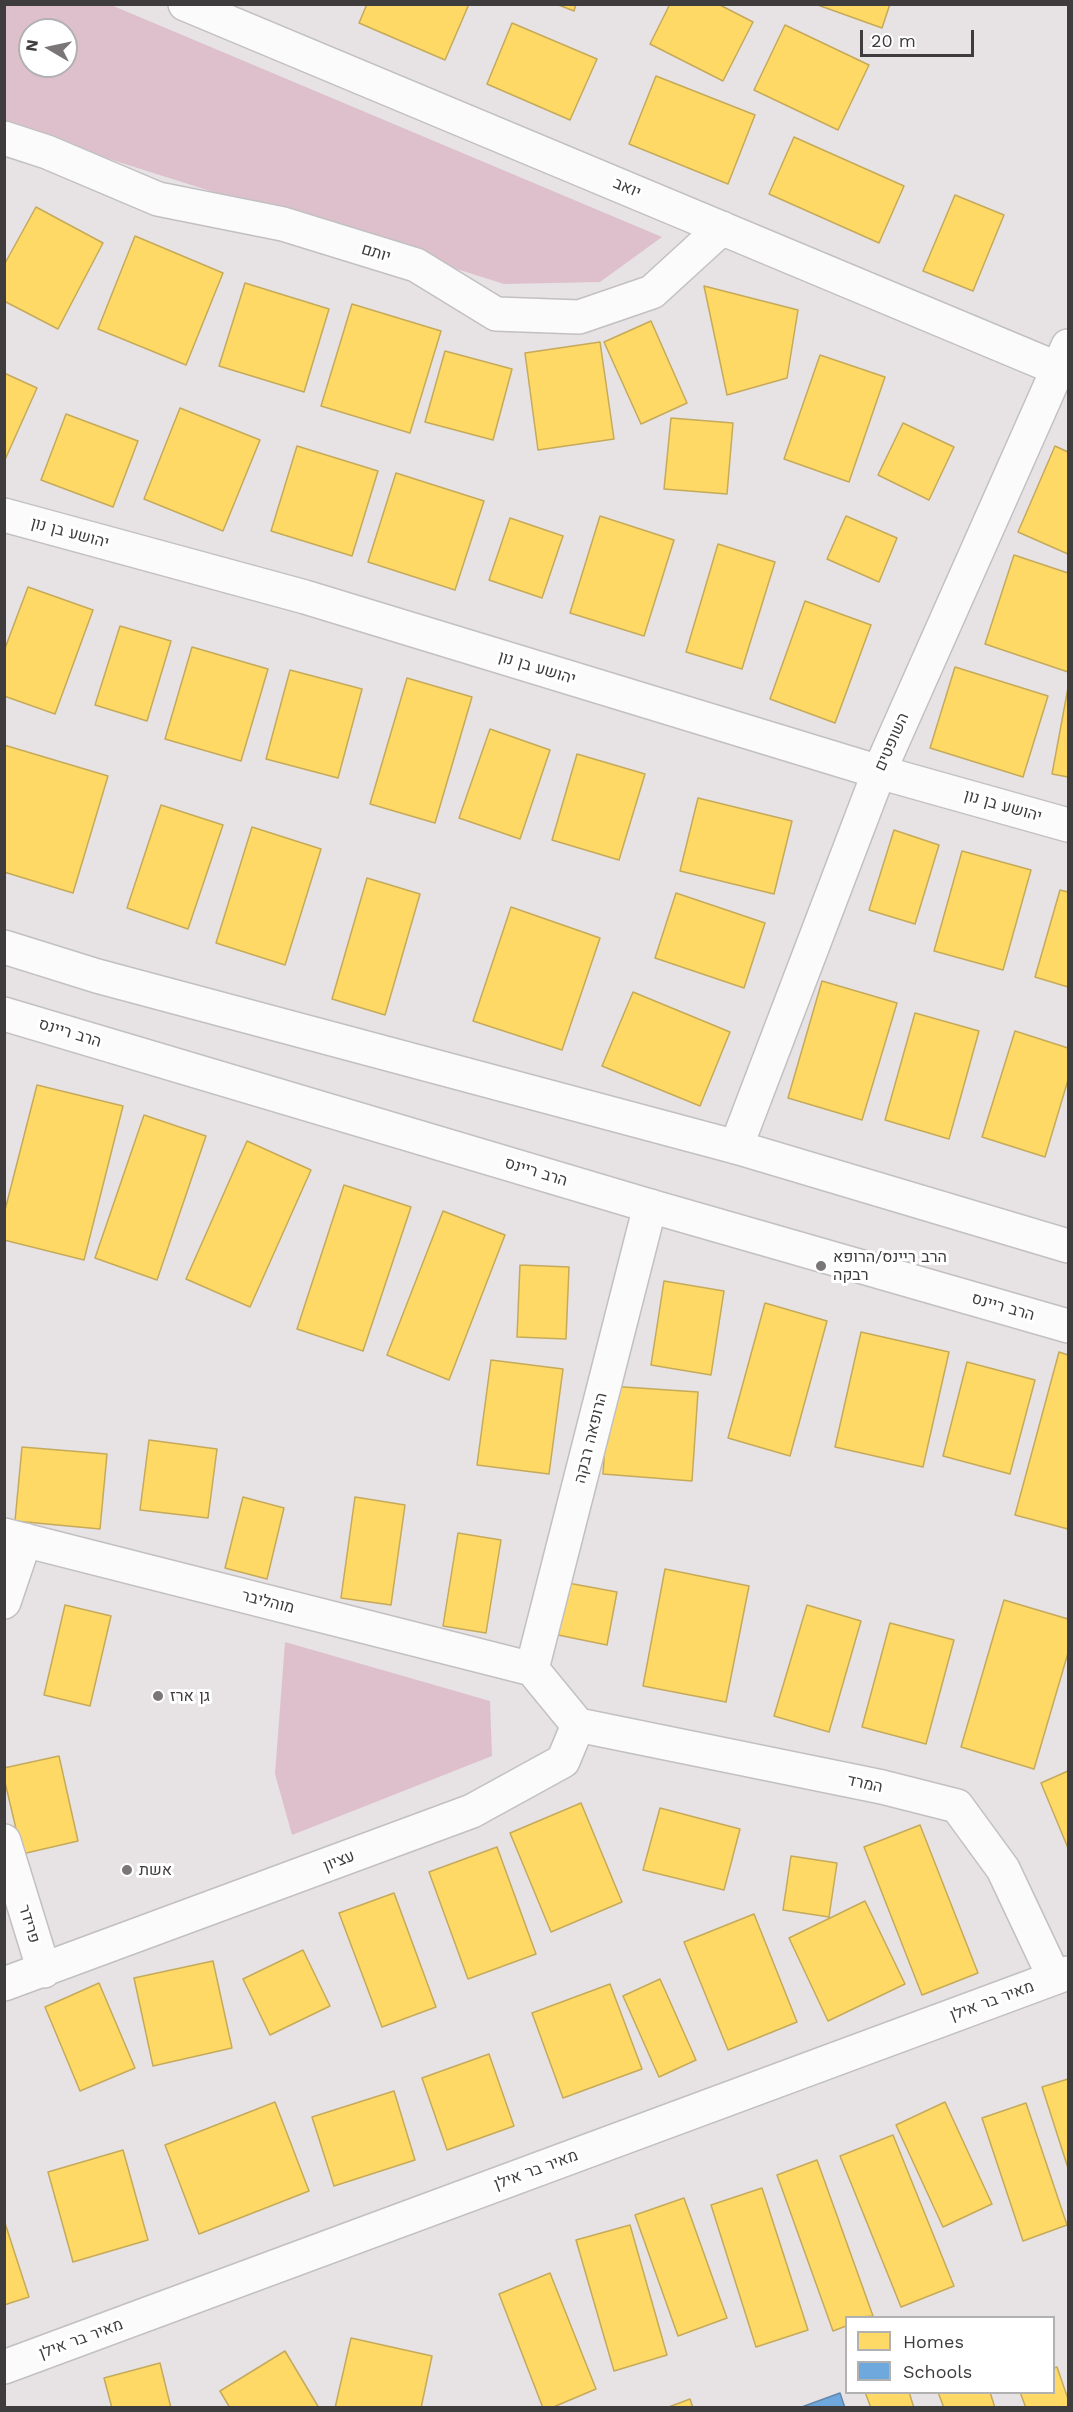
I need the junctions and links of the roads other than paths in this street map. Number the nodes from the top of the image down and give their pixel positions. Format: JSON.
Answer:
{"nodes":[{"id":1,"x":185,"y":4,"type":"edge"},
{"id":2,"x":4,"y":138,"type":"edge"},
{"id":3,"x":722,"y":228,"type":"junction"},
{"id":4,"x":1065,"y":362,"type":"edge"},
{"id":5,"x":4,"y":515,"type":"edge"},
{"id":6,"x":879,"y":772,"type":"junction"},
{"id":7,"x":1068,"y":825,"type":"edge"},
{"id":8,"x":4,"y":947,"type":"edge"},
{"id":9,"x":4,"y":1014,"type":"edge"},
{"id":10,"x":736,"y":1147,"type":"junction"},
{"id":11,"x":650,"y":1206,"type":"junction"},
{"id":12,"x":1068,"y":1246,"type":"edge"},
{"id":13,"x":1068,"y":1326,"type":"edge"},
{"id":14,"x":15,"y":1538,"type":"edge"},
{"id":15,"x":4,"y":1602,"type":"edge"},
{"id":16,"x":532,"y":1669,"type":"junction"},
{"id":17,"x":578,"y":1725,"type":"junction"},
{"id":18,"x":4,"y":1842,"type":"edge"},
{"id":19,"x":44,"y":1971,"type":"junction"},
{"id":20,"x":1061,"y":1975,"type":"edge"},
{"id":21,"x":4,"y":1984,"type":"edge"},
{"id":22,"x":4,"y":2367,"type":"edge"}],
"edges":[{"from":1,"to":3,"type":"street","name":"יואב"},
{"from":2,"to":3,"type":"street","name":"יותם"},
{"from":3,"to":4,"type":"street","name":"יואב"},
{"from":4,"to":6,"type":"street","name":"השופטים"},
{"from":5,"to":6,"type":"street","name":"יהושע בן נון"},
{"from":6,"to":7,"type":"street","name":"יהושע בן נון"},
{"from":6,"to":10,"type":"street","name":"השופטים"},
{"from":8,"to":10,"type":"street"},
{"from":9,"to":11,"type":"street","name":"הרב ריינס"},
{"from":10,"to":12,"type":"street"},
{"from":11,"to":13,"type":"street","name":"הרב ריינס"},
{"from":11,"to":16,"type":"street","name":"הרופאה רבקה"},
{"from":14,"to":15,"type":"street"},
{"from":14,"to":16,"type":"street","name":"מוהליבר"},
{"from":16,"to":17,"type":"street"},
{"from":17,"to":19,"type":"street","name":"עציון"},
{"from":17,"to":20,"type":"street","name":"המרד"},
{"from":18,"to":19,"type":"street","name":"פרידר"},
{"from":19,"to":21,"type":"street","name":"עציון"},
{"from":20,"to":22,"type":"street","name":"מאיר בר אילן"}]}
